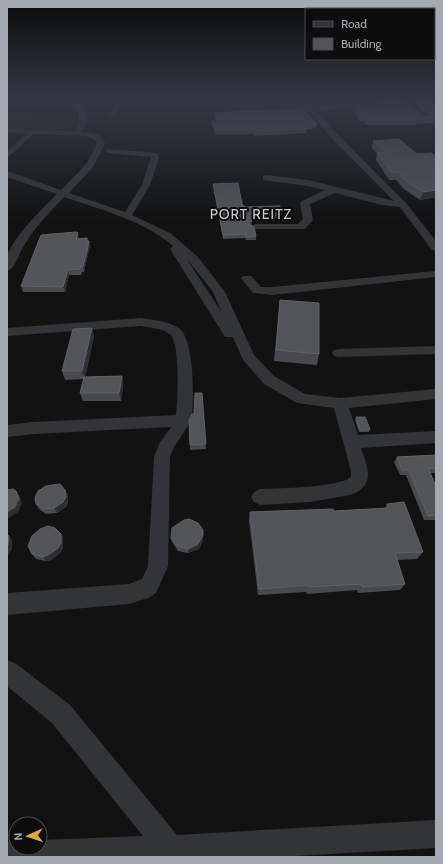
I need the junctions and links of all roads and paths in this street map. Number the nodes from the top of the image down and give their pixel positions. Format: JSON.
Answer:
{"nodes":[{"id":1,"x":22,"y":141,"type":"edge"},
{"id":2,"x":100,"y":141,"type":"edge"},
{"id":3,"x":339,"y":141,"type":"edge"},
{"id":4,"x":108,"y":151,"type":"dead end"},
{"id":5,"x":7,"y":156,"type":"edge"},
{"id":6,"x":7,"y":166,"type":"edge"},
{"id":7,"x":24,"y":171,"type":"dead end"},
{"id":8,"x":7,"y":174,"type":"edge"},
{"id":9,"x":266,"y":178,"type":"dead end"},
{"id":10,"x":334,"y":190,"type":"junction"},
{"id":11,"x":63,"y":194,"type":"junction"},
{"id":12,"x":403,"y":205,"type":"junction"},
{"id":13,"x":127,"y":216,"type":"junction"},
{"id":14,"x":255,"y":227,"type":"edge"},
{"id":15,"x":431,"y":237,"type":"edge"},
{"id":16,"x":436,"y":248,"type":"edge"},
{"id":17,"x":7,"y":268,"type":"edge"},
{"id":18,"x":436,"y":274,"type":"edge"},
{"id":19,"x":247,"y":278,"type":"dead end"},
{"id":20,"x":7,"y":332,"type":"edge"},
{"id":21,"x":436,"y":350,"type":"edge"},
{"id":22,"x":339,"y":353,"type":"dead end"},
{"id":23,"x":436,"y":394,"type":"edge"},
{"id":24,"x":340,"y":403,"type":"junction"},
{"id":25,"x":183,"y":421,"type":"junction"},
{"id":26,"x":7,"y":431,"type":"edge"},
{"id":27,"x":436,"y":437,"type":"edge"},
{"id":28,"x":351,"y":442,"type":"junction"},
{"id":29,"x":260,"y":497,"type":"dead end"},
{"id":30,"x":7,"y":604,"type":"edge"},
{"id":31,"x":7,"y":671,"type":"edge"},
{"id":32,"x":436,"y":834,"type":"edge"},
{"id":33,"x":171,"y":849,"type":"junction"},
{"id":34,"x":7,"y":856,"type":"edge"}],
"edges":[{"from":1,"to":5,"type":"street"},
{"from":2,"to":11,"type":"street"},
{"from":3,"to":12,"type":"street"},
{"from":4,"to":13,"type":"street"},
{"from":6,"to":7,"type":"street"},
{"from":8,"to":11,"type":"street"},
{"from":9,"to":10,"type":"street"},
{"from":10,"to":12,"type":"street"},
{"from":10,"to":14,"type":"street"},
{"from":11,"to":13,"type":"street"},
{"from":11,"to":17,"type":"street"},
{"from":12,"to":15,"type":"street"},
{"from":13,"to":24,"type":"street"},
{"from":15,"to":16,"type":"street"},
{"from":18,"to":19,"type":"street"},
{"from":20,"to":25,"type":"street"},
{"from":21,"to":22,"type":"street"},
{"from":23,"to":24,"type":"street"},
{"from":24,"to":28,"type":"street"},
{"from":25,"to":26,"type":"street"},
{"from":25,"to":30,"type":"street"},
{"from":27,"to":28,"type":"street"},
{"from":28,"to":29,"type":"street"},
{"from":31,"to":33,"type":"street"},
{"from":32,"to":33,"type":"street"},
{"from":33,"to":34,"type":"street"}]}
